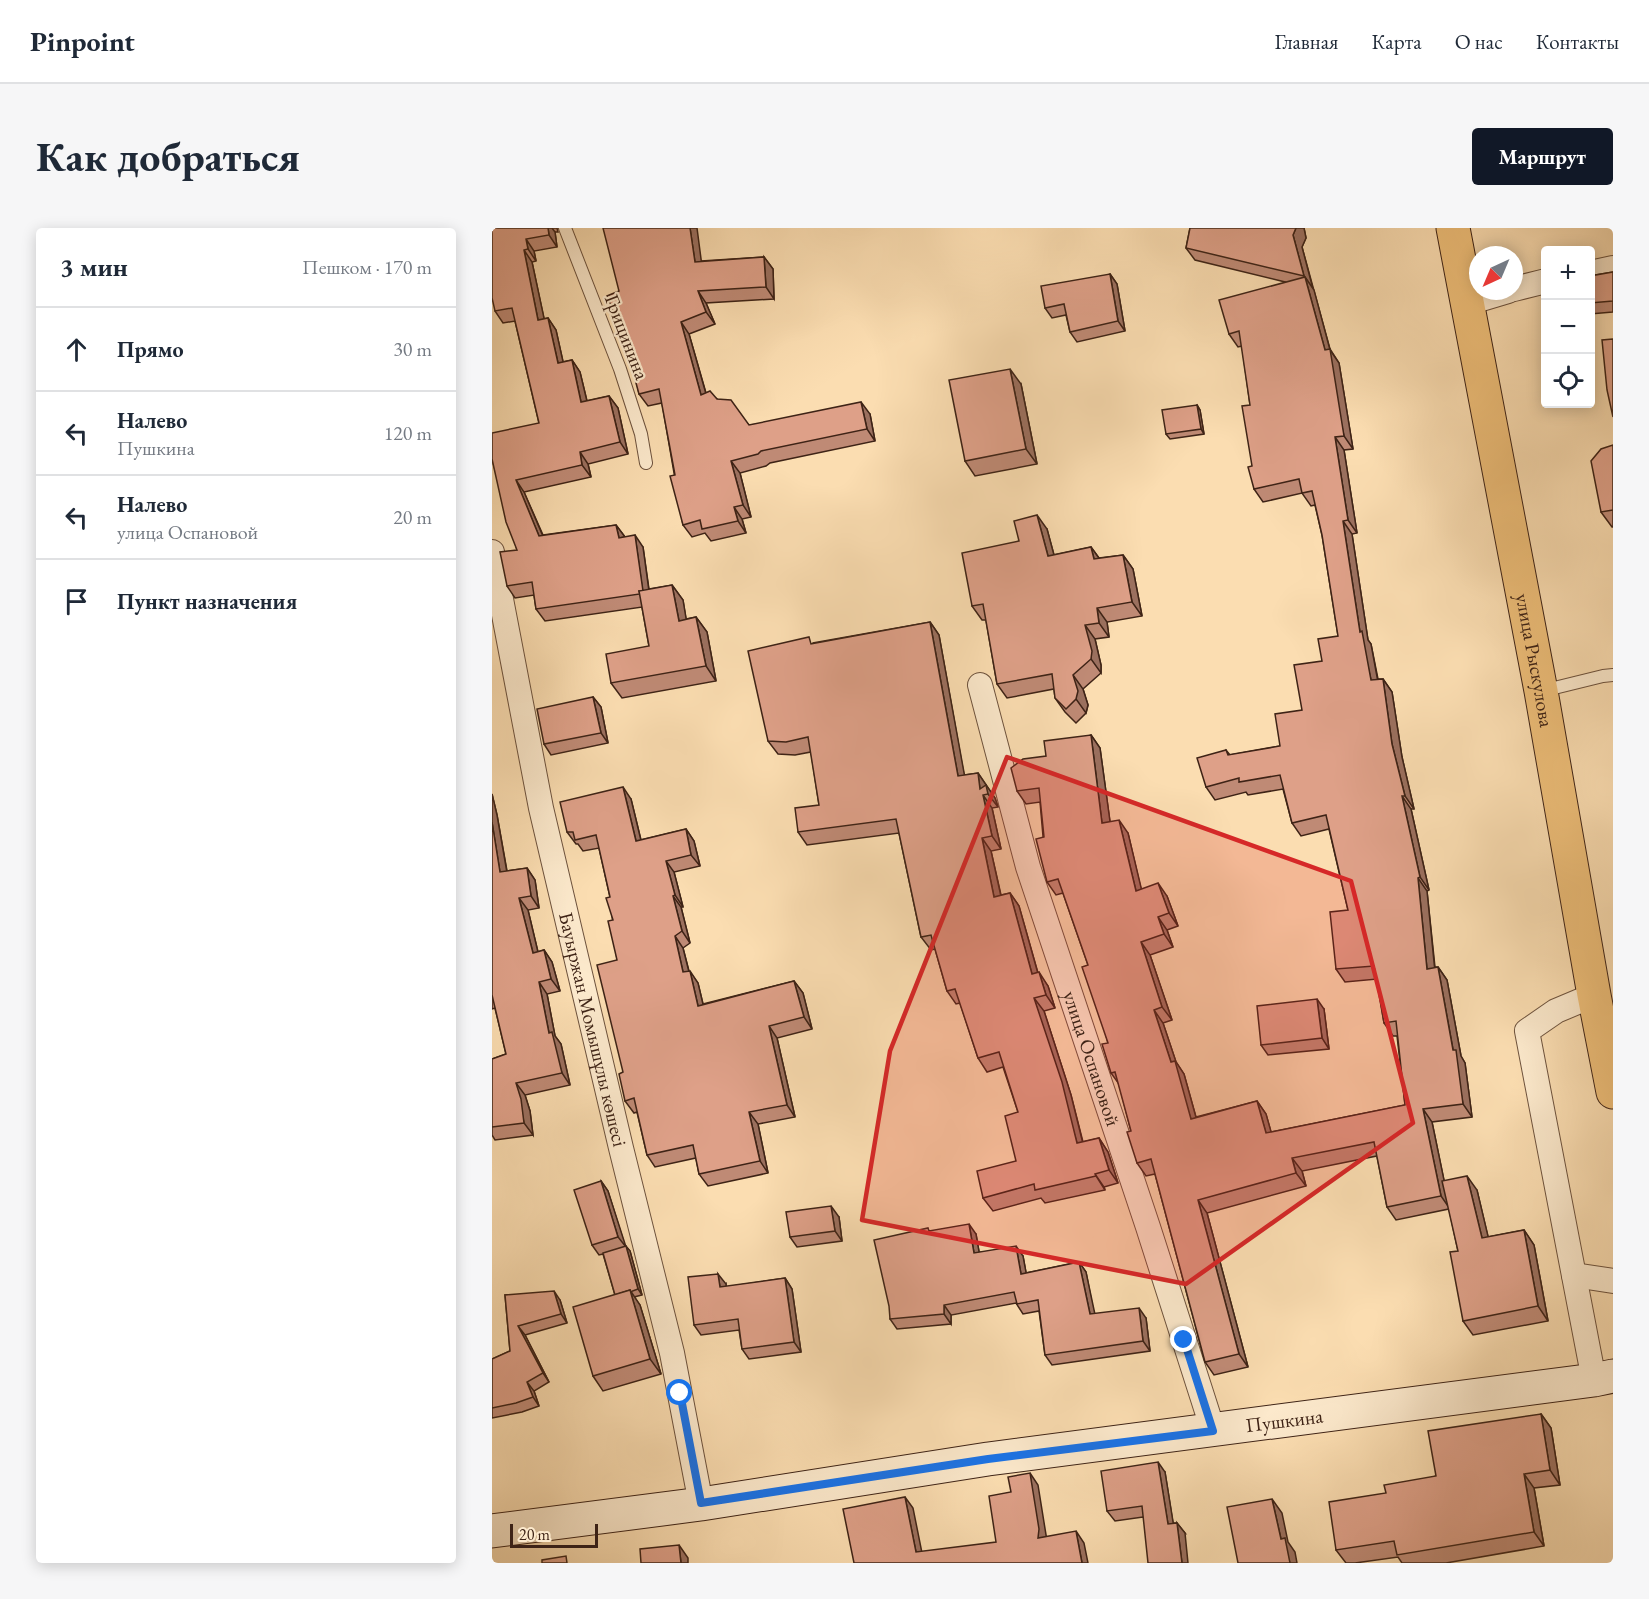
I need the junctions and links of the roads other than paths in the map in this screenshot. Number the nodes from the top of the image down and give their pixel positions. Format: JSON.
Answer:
{"nodes":[{"id":1,"x":565,"y":228,"type":"edge"},
{"id":2,"x":1453,"y":228,"type":"edge"},
{"id":3,"x":1613,"y":268,"type":"edge"},
{"id":4,"x":1595,"y":272,"type":"edge"},
{"id":5,"x":1541,"y":282,"type":"edge"},
{"id":6,"x":1523,"y":287,"type":"edge"},
{"id":7,"x":1478,"y":300,"type":"edge"},
{"id":8,"x":1468,"y":303,"type":"junction"},
{"id":9,"x":646,"y":463,"type":"dead end"},
{"id":10,"x":492,"y":552,"type":"edge"},
{"id":11,"x":1613,"y":675,"type":"edge"},
{"id":12,"x":980,"y":685,"type":"dead end"},
{"id":13,"x":1541,"y":691,"type":"junction"},
{"id":14,"x":1594,"y":995,"type":"junction"},
{"id":15,"x":1613,"y":1092,"type":"edge"},
{"id":16,"x":1574,"y":1275,"type":"junction"},
{"id":17,"x":1613,"y":1281,"type":"edge"},
{"id":18,"x":1603,"y":1378,"type":"edge"},
{"id":19,"x":1213,"y":1431,"type":"junction"},
{"id":20,"x":701,"y":1503,"type":"junction"},
{"id":21,"x":492,"y":1531,"type":"edge"}],
"edges":[{"from":1,"to":9,"type":"lane","name":"Грицинина"},
{"from":2,"to":8,"type":"main road","name":"улица Рыскулова"},
{"from":3,"to":4,"type":"street"},
{"from":5,"to":6,"type":"street"},
{"from":7,"to":8,"type":"street"},
{"from":8,"to":13,"type":"main road","name":"улица Рыскулова"},
{"from":10,"to":20,"type":"street","name":"Бауыржан Момышұлы көшесі"},
{"from":11,"to":13,"type":"lane"},
{"from":12,"to":19,"type":"street","name":"улица Оспановой"},
{"from":13,"to":14,"type":"main road","name":"улица Рыскулова"},
{"from":14,"to":15,"type":"main road","name":"улица Рыскулова"},
{"from":14,"to":16,"type":"street"},
{"from":16,"to":17,"type":"street"},
{"from":16,"to":18,"type":"street"},
{"from":18,"to":19,"type":"street","name":"Пушкина"},
{"from":19,"to":20,"type":"street","name":"Пушкина"},
{"from":20,"to":21,"type":"street","name":"Пушкина"}]}
